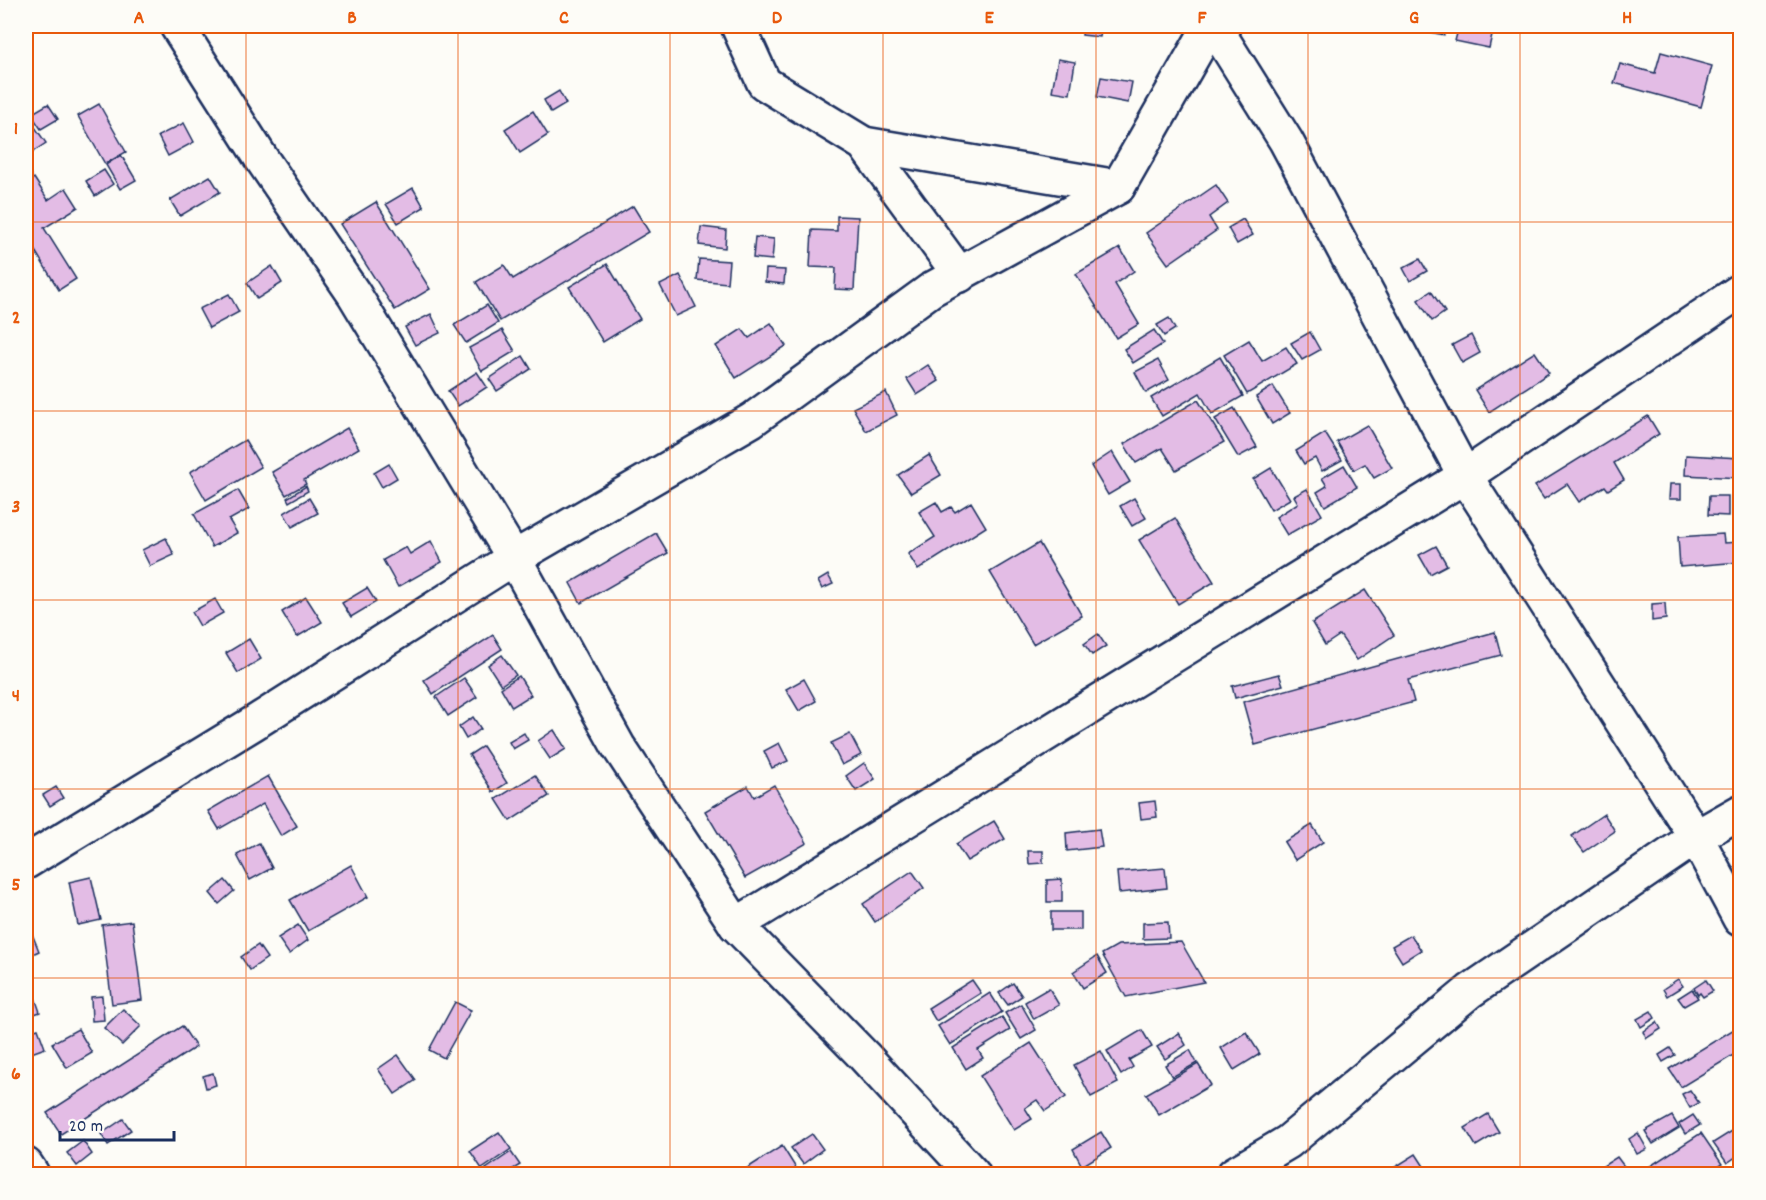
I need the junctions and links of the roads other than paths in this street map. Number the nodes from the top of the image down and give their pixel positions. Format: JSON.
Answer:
{"nodes":[{"id":1,"x":177,"y":26,"type":"edge"},
{"id":2,"x":738,"y":26,"type":"edge"},
{"id":3,"x":1212,"y":26,"type":"edge"},
{"id":4,"x":864,"y":144,"type":"junction"},
{"id":5,"x":1118,"y":187,"type":"junction"},
{"id":6,"x":960,"y":275,"type":"junction"},
{"id":7,"x":1740,"y":291,"type":"edge"},
{"id":8,"x":1465,"y":476,"type":"junction"},
{"id":9,"x":514,"y":558,"type":"junction"},
{"id":10,"x":1740,"y":812,"type":"edge"},
{"id":11,"x":1696,"y":837,"type":"junction"},
{"id":12,"x":26,"y":862,"type":"edge"},
{"id":13,"x":1740,"y":919,"type":"edge"},
{"id":14,"x":736,"y":925,"type":"junction"},
{"id":15,"x":26,"y":1165,"type":"edge"},
{"id":16,"x":32,"y":1174,"type":"edge"},
{"id":17,"x":973,"y":1174,"type":"edge"},
{"id":18,"x":1234,"y":1174,"type":"edge"}],
"edges":[{"from":1,"to":9,"type":"street"},
{"from":2,"to":4,"type":"street"},
{"from":3,"to":5,"type":"street"},
{"from":3,"to":8,"type":"street"},
{"from":4,"to":5,"type":"street"},
{"from":4,"to":6,"type":"street"},
{"from":5,"to":6,"type":"street"},
{"from":6,"to":9,"type":"street"},
{"from":7,"to":8,"type":"street"},
{"from":8,"to":11,"type":"street"},
{"from":8,"to":14,"type":"street"},
{"from":9,"to":12,"type":"street"},
{"from":9,"to":14,"type":"street"},
{"from":10,"to":11,"type":"street"},
{"from":11,"to":13,"type":"street"},
{"from":11,"to":18,"type":"street"},
{"from":14,"to":17,"type":"street"},
{"from":15,"to":16,"type":"street"}]}
